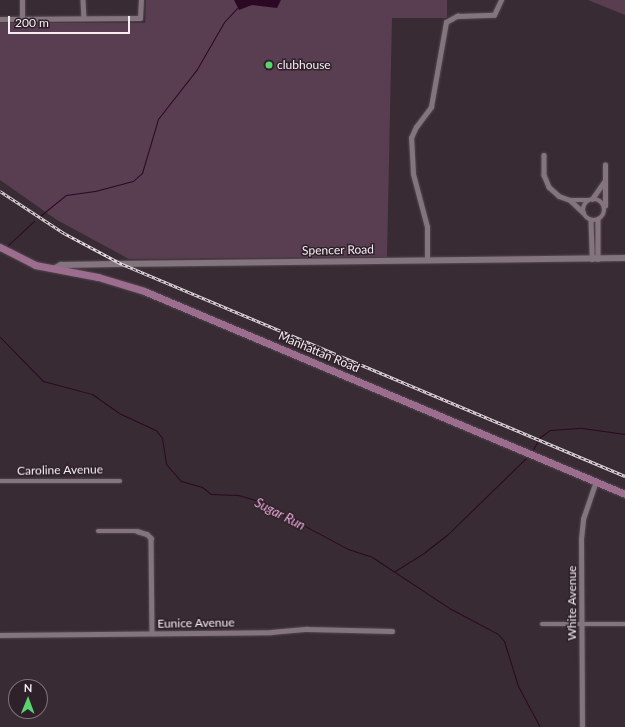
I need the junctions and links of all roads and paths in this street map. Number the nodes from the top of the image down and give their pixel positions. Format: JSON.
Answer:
{"nodes":[{"id":1,"x":22,"y":0,"type":"edge"},
{"id":2,"x":83,"y":0,"type":"edge"},
{"id":3,"x":140,"y":0,"type":"edge"},
{"id":4,"x":501,"y":0,"type":"edge"},
{"id":5,"x":84,"y":18,"type":"junction"},
{"id":6,"x":0,"y":19,"type":"edge"},
{"id":7,"x":22,"y":19,"type":"junction"},
{"id":8,"x":544,"y":155,"type":"dead end"},
{"id":9,"x":605,"y":165,"type":"dead end"},
{"id":10,"x":605,"y":181,"type":"junction"},
{"id":11,"x":570,"y":200,"type":"junction"},
{"id":12,"x":590,"y":200,"type":"junction"},
{"id":13,"x":604,"y":206,"type":"junction"},
{"id":14,"x":584,"y":212,"type":"junction"},
{"id":15,"x":598,"y":220,"type":"junction"},
{"id":16,"x":592,"y":221,"type":"junction"},
{"id":17,"x":2,"y":248,"type":"edge"},
{"id":18,"x":625,"y":258,"type":"edge"},
{"id":19,"x":595,"y":259,"type":"junction"},
{"id":20,"x":426,"y":260,"type":"junction"},
{"id":21,"x":52,"y":270,"type":"junction"},
{"id":22,"x":0,"y":480,"type":"edge"},
{"id":23,"x":120,"y":481,"type":"dead end"},
{"id":24,"x":596,"y":481,"type":"junction"},
{"id":25,"x":625,"y":494,"type":"edge"},
{"id":26,"x":98,"y":532,"type":"dead end"},
{"id":27,"x":542,"y":624,"type":"dead end"},
{"id":28,"x":582,"y":624,"type":"junction"},
{"id":29,"x":625,"y":624,"type":"edge"},
{"id":30,"x":392,"y":631,"type":"dead end"},
{"id":31,"x":152,"y":633,"type":"junction"},
{"id":32,"x":0,"y":635,"type":"edge"},
{"id":33,"x":582,"y":727,"type":"edge"}],
"edges":[{"from":1,"to":7,"type":"street"},
{"from":2,"to":5,"type":"street"},
{"from":3,"to":5,"type":"street"},
{"from":4,"to":20,"type":"street"},
{"from":5,"to":7,"type":"street"},
{"from":6,"to":7,"type":"street"},
{"from":8,"to":11,"type":"street"},
{"from":9,"to":10,"type":"street"},
{"from":10,"to":12,"type":"street"},
{"from":10,"to":13,"type":"street"},
{"from":11,"to":12,"type":"street"},
{"from":11,"to":14,"type":"street"},
{"from":12,"to":13,"type":"street"},
{"from":12,"to":14,"type":"street"},
{"from":13,"to":15,"type":"street"},
{"from":14,"to":16,"type":"street"},
{"from":15,"to":16,"type":"street"},
{"from":15,"to":19,"type":"street"},
{"from":16,"to":19,"type":"street"},
{"from":17,"to":21,"type":"main road","name":"Manhattan Road"},
{"from":18,"to":19,"type":"street","name":"Spencer Road"},
{"from":19,"to":20,"type":"street","name":"Spencer Road"},
{"from":20,"to":21,"type":"street","name":"Spencer Road"},
{"from":21,"to":24,"type":"main road","name":"Manhattan Road"},
{"from":22,"to":23,"type":"street","name":"Caroline Avenue"},
{"from":24,"to":25,"type":"main road","name":"Manhattan Road"},
{"from":24,"to":28,"type":"street","name":"White Avenue"},
{"from":26,"to":31,"type":"street"},
{"from":27,"to":28,"type":"street"},
{"from":28,"to":29,"type":"street"},
{"from":28,"to":33,"type":"street","name":"White Avenue"},
{"from":30,"to":31,"type":"street","name":"Eunice Avenue"},
{"from":31,"to":32,"type":"street","name":"Eunice Avenue"}]}
